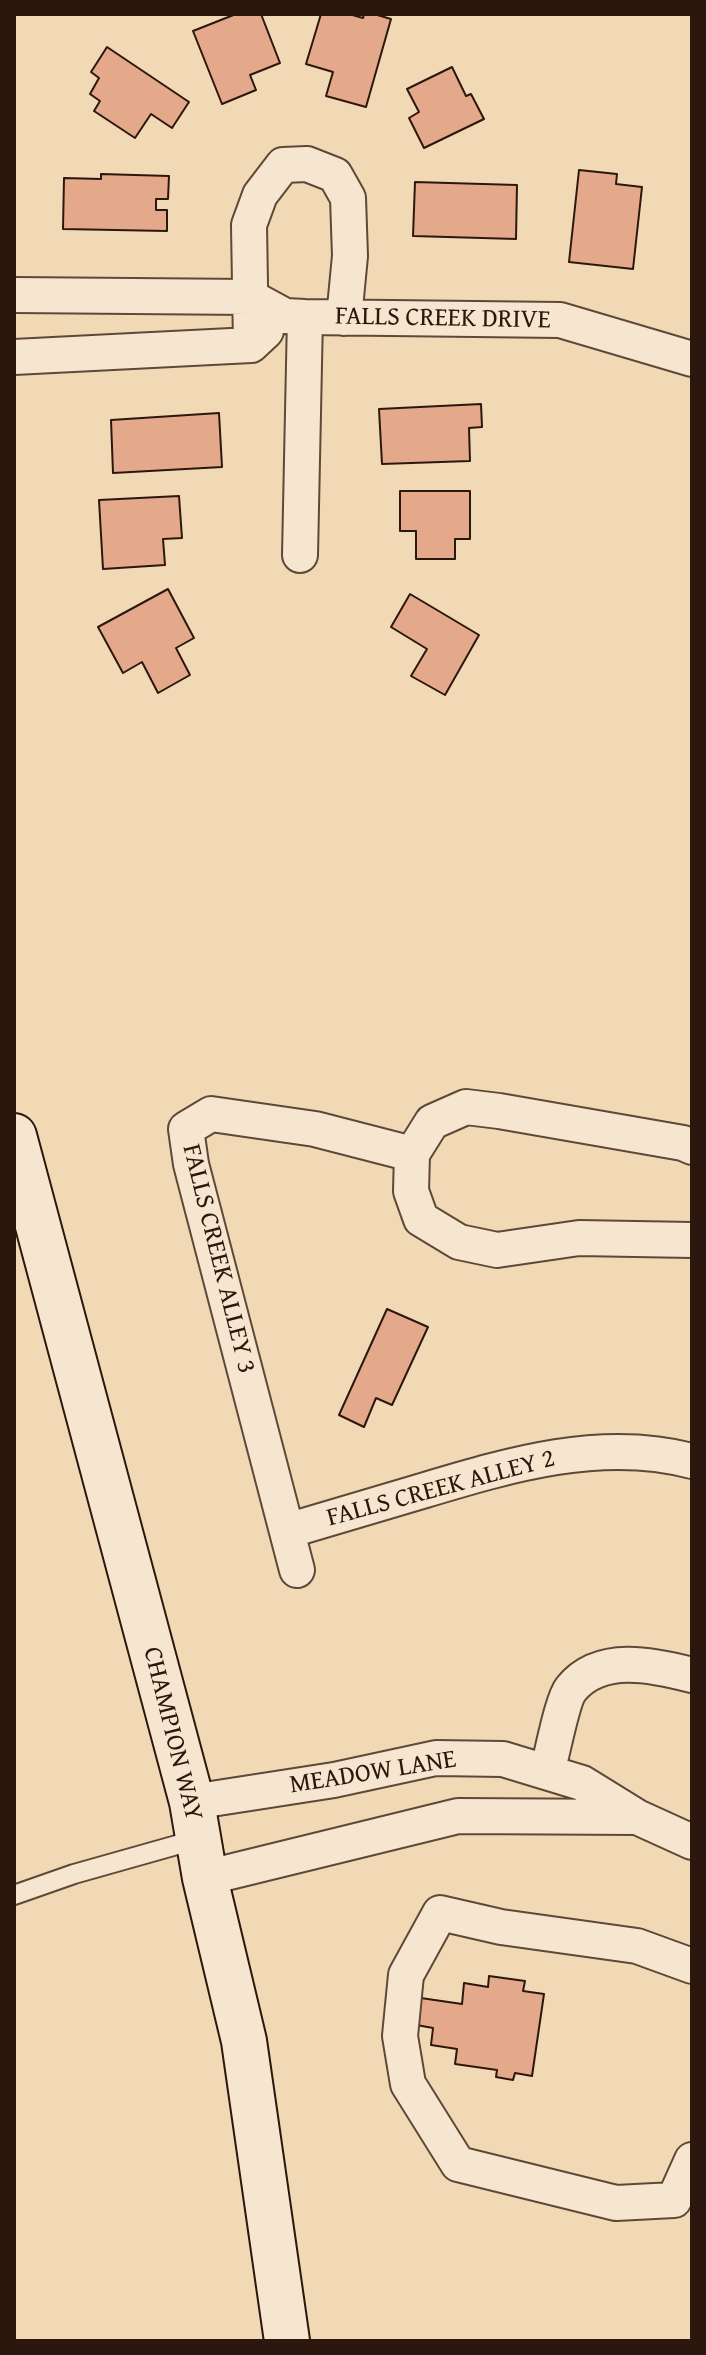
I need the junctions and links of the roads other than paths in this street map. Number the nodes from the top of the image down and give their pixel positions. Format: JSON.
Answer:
{"nodes":[{"id":1,"x":14,"y":295,"type":"edge"},
{"id":2,"x":250,"y":297,"type":"junction"},
{"id":3,"x":295,"y":316,"type":"junction"},
{"id":4,"x":344,"y":318,"type":"junction"},
{"id":5,"x":251,"y":345,"type":"junction"},
{"id":6,"x":14,"y":357,"type":"edge"},
{"id":7,"x":692,"y":359,"type":"edge"},
{"id":8,"x":300,"y":555,"type":"dead end"},
{"id":9,"x":14,"y":1136,"type":"edge"},
{"id":10,"x":692,"y":1147,"type":"edge"},
{"id":11,"x":412,"y":1154,"type":"junction"},
{"id":12,"x":692,"y":1240,"type":"edge"},
{"id":13,"x":692,"y":1461,"type":"edge"},
{"id":14,"x":287,"y":1531,"type":"junction"},
{"id":15,"x":297,"y":1570,"type":"dead end"},
{"id":16,"x":692,"y":1675,"type":"edge"},
{"id":17,"x":547,"y":1772,"type":"junction"},
{"id":18,"x":637,"y":1817,"type":"junction"},
{"id":19,"x":198,"y":1840,"type":"junction"},
{"id":20,"x":692,"y":1842,"type":"edge"},
{"id":21,"x":14,"y":1895,"type":"edge"},
{"id":22,"x":692,"y":1966,"type":"edge"},
{"id":23,"x":692,"y":2160,"type":"edge"},
{"id":24,"x":287,"y":2341,"type":"edge"}],
"edges":[{"from":1,"to":2,"type":"street","name":"FALLS CREEK DRIVE"},
{"from":2,"to":3,"type":"street","name":"FALLS CREEK DRIVE"},
{"from":2,"to":4,"type":"street"},
{"from":2,"to":5,"type":"street"},
{"from":3,"to":4,"type":"street","name":"FALLS CREEK DRIVE"},
{"from":3,"to":5,"type":"street"},
{"from":3,"to":8,"type":"street"},
{"from":4,"to":7,"type":"street","name":"FALLS CREEK DRIVE"},
{"from":5,"to":6,"type":"street"},
{"from":9,"to":19,"type":"main road","name":"CHAMPION WAY"},
{"from":10,"to":11,"type":"street"},
{"from":11,"to":12,"type":"street"},
{"from":11,"to":14,"type":"street","name":"FALLS CREEK ALLEY 3"},
{"from":13,"to":14,"type":"street","name":"FALLS CREEK ALLEY 2"},
{"from":14,"to":15,"type":"street","name":"FALLS CREEK ALLEY 3"},
{"from":16,"to":17,"type":"street"},
{"from":17,"to":18,"type":"street","name":"MEADOW LANE"},
{"from":17,"to":19,"type":"street","name":"MEADOW LANE"},
{"from":18,"to":19,"type":"street","name":"MEADOW LANE"},
{"from":18,"to":20,"type":"street","name":"MEADOW LANE"},
{"from":19,"to":21,"type":"lane"},
{"from":19,"to":24,"type":"main road","name":"CHAMPION WAY"},
{"from":22,"to":23,"type":"street"}]}
